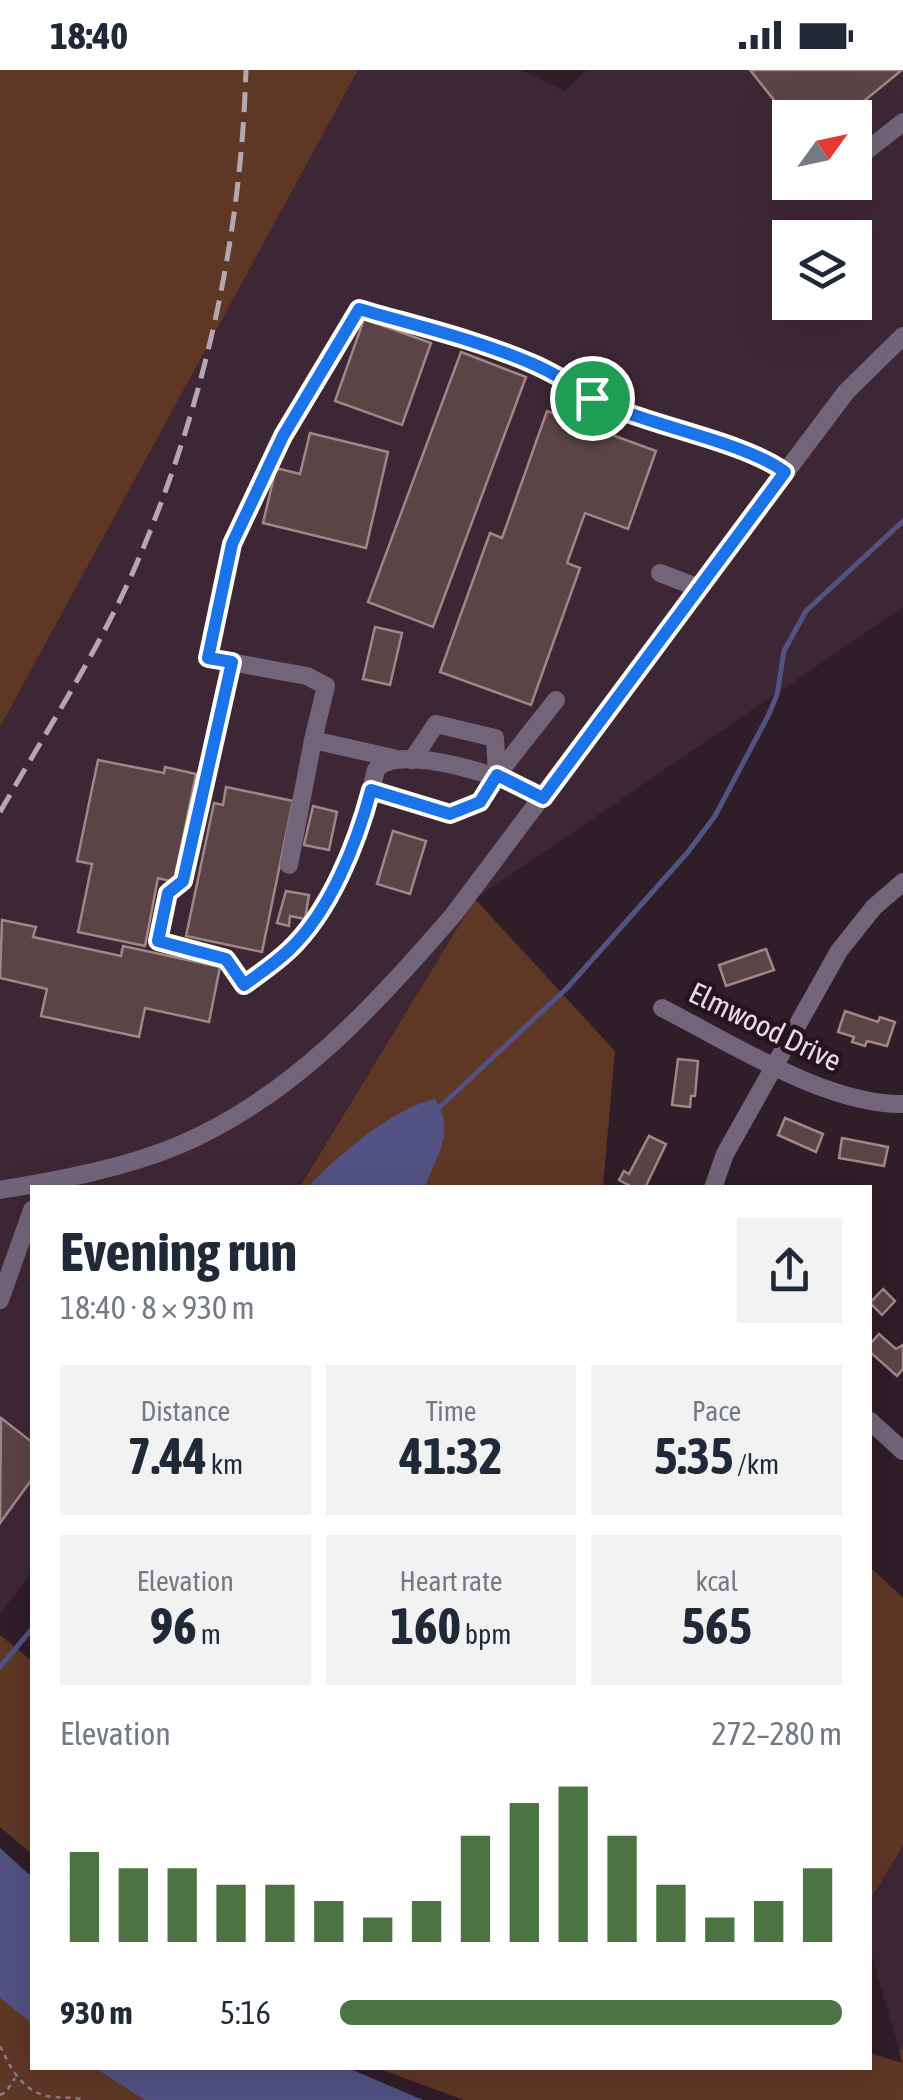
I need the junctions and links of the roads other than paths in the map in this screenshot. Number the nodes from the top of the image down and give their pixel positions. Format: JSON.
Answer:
{"nodes":[{"id":1,"x":903,"y":122,"type":"edge"},
{"id":2,"x":872,"y":146,"type":"edge"},
{"id":3,"x":903,"y":336,"type":"edge"},
{"id":4,"x":785,"y":472,"type":"junction"},
{"id":5,"x":660,"y":572,"type":"dead end"},
{"id":6,"x":700,"y":588,"type":"junction"},
{"id":7,"x":232,"y":662,"type":"junction"},
{"id":8,"x":556,"y":700,"type":"dead end"},
{"id":9,"x":313,"y":740,"type":"junction"},
{"id":10,"x":402,"y":758,"type":"junction"},
{"id":11,"x":497,"y":775,"type":"junction"},
{"id":12,"x":371,"y":790,"type":"junction"},
{"id":13,"x":543,"y":798,"type":"junction"},
{"id":14,"x":289,"y":865,"type":"dead end"},
{"id":15,"x":903,"y":882,"type":"edge"},
{"id":16,"x":662,"y":1008,"type":"dead end"},
{"id":17,"x":774,"y":1064,"type":"junction"},
{"id":18,"x":903,"y":1104,"type":"edge"},
{"id":19,"x":41,"y":1185,"type":"edge"},
{"id":20,"x":714,"y":1185,"type":"edge"},
{"id":21,"x":30,"y":1186,"type":"edge"},
{"id":22,"x":0,"y":1190,"type":"edge"},
{"id":23,"x":30,"y":1216,"type":"edge"},
{"id":24,"x":0,"y":1300,"type":"edge"},
{"id":25,"x":872,"y":1424,"type":"edge"},
{"id":26,"x":903,"y":1451,"type":"edge"}],
"edges":[{"from":1,"to":2,"type":"street"},
{"from":3,"to":4,"type":"street"},
{"from":4,"to":6,"type":"street"},
{"from":4,"to":7,"type":"street"},
{"from":5,"to":6,"type":"street"},
{"from":6,"to":13,"type":"street"},
{"from":7,"to":9,"type":"street"},
{"from":7,"to":12,"type":"street"},
{"from":8,"to":11,"type":"street"},
{"from":9,"to":10,"type":"street"},
{"from":9,"to":14,"type":"street"},
{"from":10,"to":11,"type":"street"},
{"from":10,"to":11,"type":"street"},
{"from":10,"to":12,"type":"street"},
{"from":11,"to":12,"type":"street"},
{"from":11,"to":13,"type":"street"},
{"from":13,"to":19,"type":"street"},
{"from":15,"to":17,"type":"street"},
{"from":16,"to":17,"type":"street","name":"Elmwood Drive"},
{"from":17,"to":18,"type":"street","name":"Elmwood Drive"},
{"from":17,"to":20,"type":"street"},
{"from":21,"to":22,"type":"street"},
{"from":23,"to":24,"type":"street"},
{"from":25,"to":26,"type":"street"}]}
